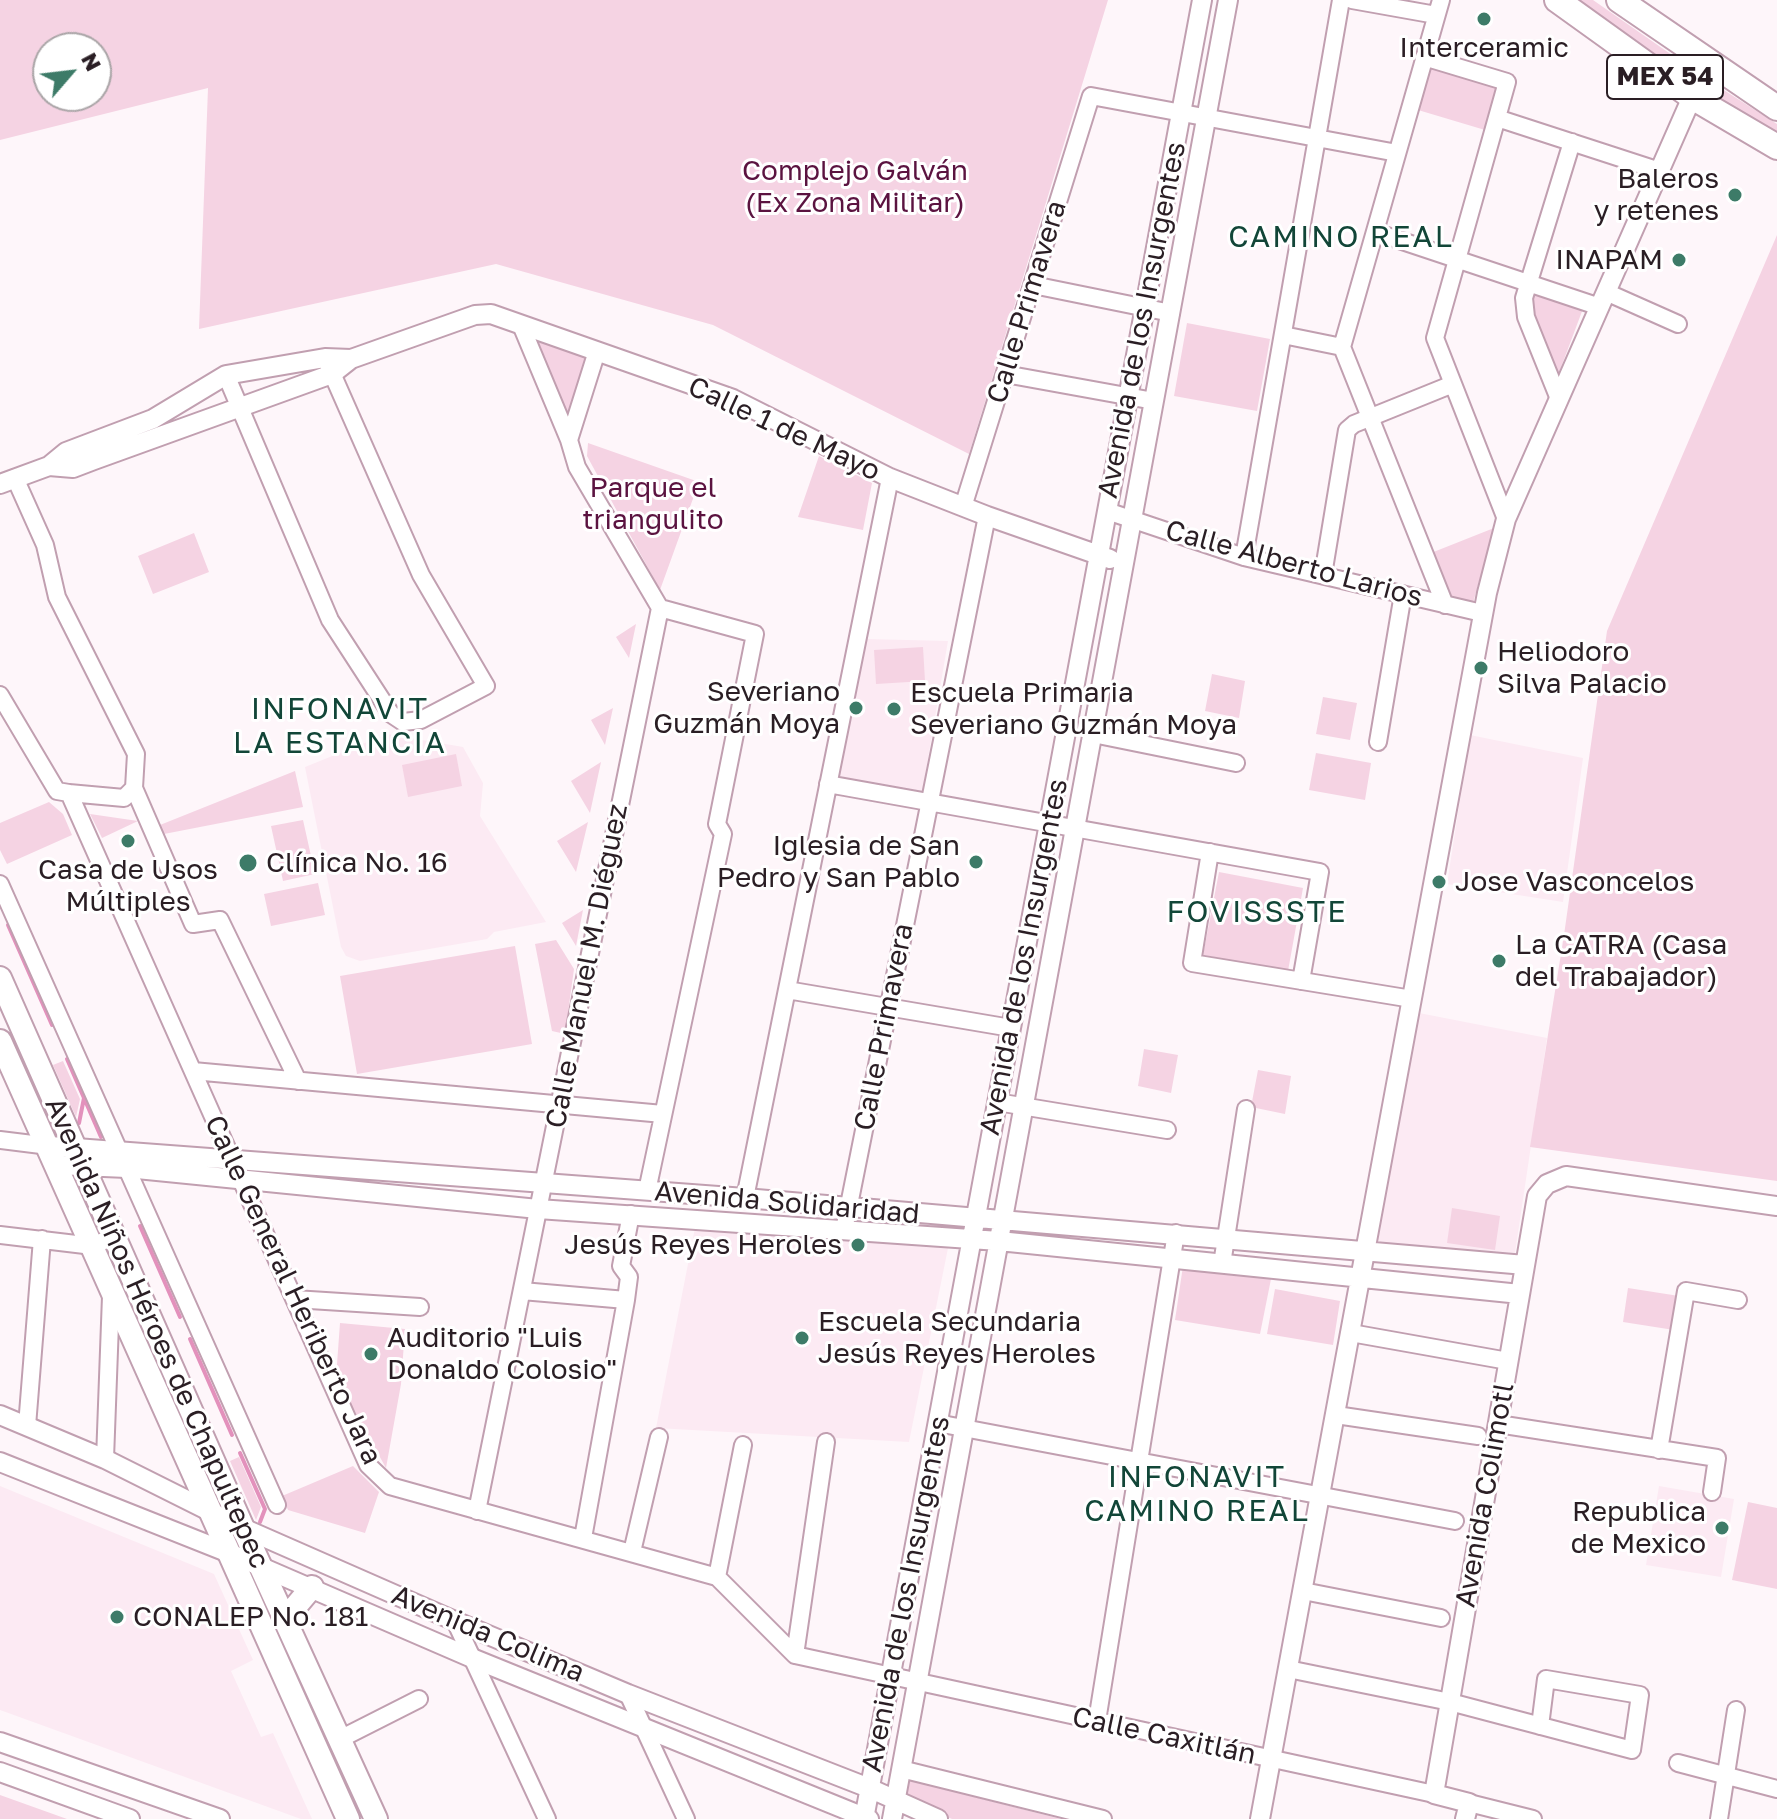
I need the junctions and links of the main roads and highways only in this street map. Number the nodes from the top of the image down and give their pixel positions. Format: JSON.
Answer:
{"nodes":[{"id":1,"x":1557,"y":0,"type":"edge"},
{"id":2,"x":1619,"y":0,"type":"edge"},
{"id":3,"x":1777,"y":108,"type":"edge"},
{"id":4,"x":1777,"y":147,"type":"edge"},
{"id":5,"x":0,"y":978,"type":"edge"},
{"id":6,"x":0,"y":1041,"type":"edge"},
{"id":7,"x":312,"y":1587,"type":"road end"},
{"id":8,"x":289,"y":1627,"type":"junction"},
{"id":9,"x":348,"y":1819,"type":"edge"},
{"id":10,"x":376,"y":1819,"type":"edge"}],
"edges":[{"from":1,"to":4,"type":"main road","number":"MEX 54"},
{"from":2,"to":3,"type":"main road","number":"MEX 54"},
{"from":5,"to":8,"type":"main road","name":"Avenida Niños Héroes de Chapultepec"},
{"from":6,"to":9,"type":"main road","name":"Avenida Niños Héroes de Chapultepec"},
{"from":7,"to":8,"type":"main road"},
{"from":8,"to":10,"type":"main road","name":"Avenida Niños Héroes de Chapultepec"}]}
